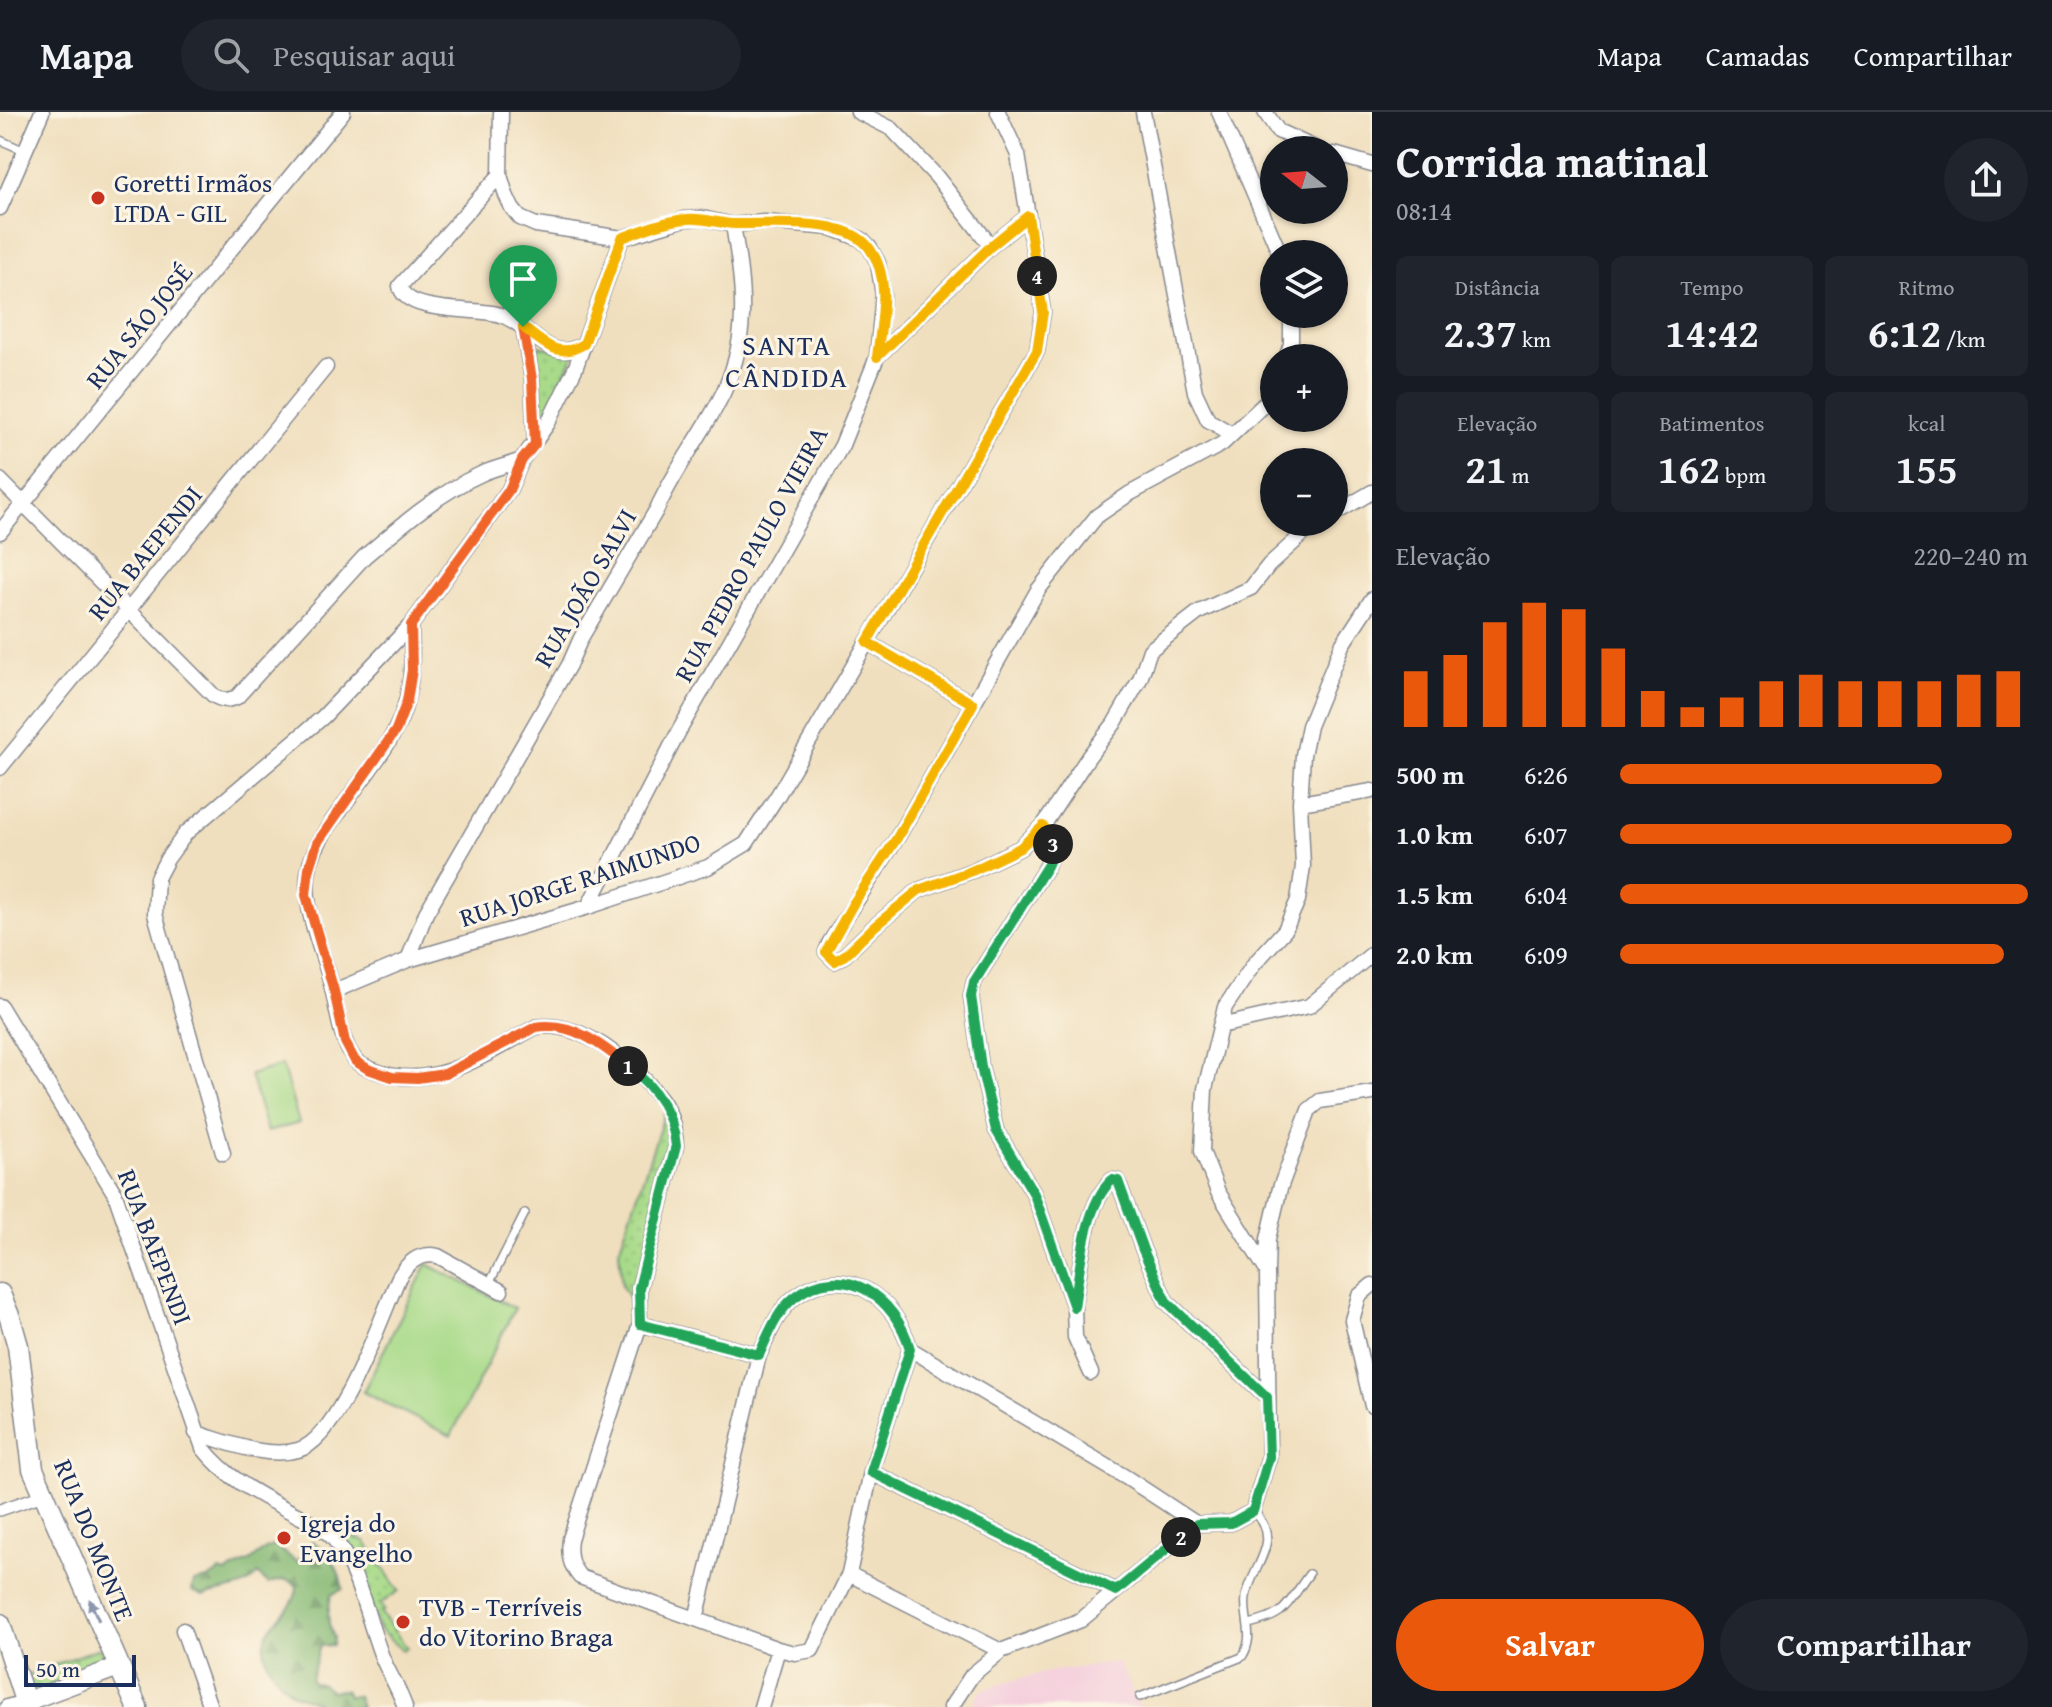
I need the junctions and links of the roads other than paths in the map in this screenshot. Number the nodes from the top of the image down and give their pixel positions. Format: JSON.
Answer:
{"nodes":[{"id":1,"x":42,"y":112,"type":"edge"},
{"id":2,"x":343,"y":112,"type":"edge"},
{"id":3,"x":501,"y":112,"type":"edge"},
{"id":4,"x":858,"y":112,"type":"edge"},
{"id":5,"x":998,"y":112,"type":"edge"},
{"id":6,"x":1143,"y":112,"type":"edge"},
{"id":7,"x":1219,"y":112,"type":"edge"},
{"id":8,"x":1265,"y":112,"type":"edge"},
{"id":9,"x":1289,"y":136,"type":"edge"},
{"id":10,"x":0,"y":140,"type":"edge"},
{"id":11,"x":25,"y":151,"type":"junction"},
{"id":12,"x":1348,"y":158,"type":"edge"},
{"id":13,"x":1372,"y":165,"type":"edge"},
{"id":14,"x":500,"y":175,"type":"junction"},
{"id":15,"x":0,"y":208,"type":"edge"},
{"id":16,"x":1028,"y":216,"type":"junction"},
{"id":17,"x":733,"y":225,"type":"junction"},
{"id":18,"x":622,"y":238,"type":"junction"},
{"id":19,"x":1274,"y":240,"type":"edge"},
{"id":20,"x":991,"y":246,"type":"junction"},
{"id":21,"x":523,"y":327,"type":"junction"},
{"id":22,"x":584,"y":344,"type":"junction"},
{"id":23,"x":877,"y":357,"type":"junction"},
{"id":24,"x":326,"y":367,"type":"dead end"},
{"id":25,"x":1260,"y":408,"type":"edge"},
{"id":26,"x":1232,"y":434,"type":"junction"},
{"id":27,"x":535,"y":444,"type":"junction"},
{"id":28,"x":522,"y":460,"type":"junction"},
{"id":29,"x":0,"y":480,"type":"edge"},
{"id":30,"x":1372,"y":492,"type":"edge"},
{"id":31,"x":23,"y":504,"type":"junction"},
{"id":32,"x":1348,"y":506,"type":"edge"},
{"id":33,"x":0,"y":532,"type":"edge"},
{"id":34,"x":1301,"y":536,"type":"edge"},
{"id":35,"x":1372,"y":599,"type":"edge"},
{"id":36,"x":129,"y":612,"type":"junction"},
{"id":37,"x":411,"y":625,"type":"junction"},
{"id":38,"x":867,"y":642,"type":"junction"},
{"id":39,"x":973,"y":704,"type":"junction"},
{"id":40,"x":0,"y":768,"type":"edge"},
{"id":41,"x":1372,"y":791,"type":"edge"},
{"id":42,"x":1300,"y":803,"type":"junction"},
{"id":43,"x":1043,"y":826,"type":"junction"},
{"id":44,"x":588,"y":907,"type":"junction"},
{"id":45,"x":1372,"y":954,"type":"edge"},
{"id":46,"x":408,"y":960,"type":"junction"},
{"id":47,"x":334,"y":991,"type":"junction"},
{"id":48,"x":0,"y":1006,"type":"edge"},
{"id":49,"x":1220,"y":1026,"type":"junction"},
{"id":50,"x":1372,"y":1093,"type":"edge"},
{"id":51,"x":223,"y":1153,"type":"dead end"},
{"id":52,"x":525,"y":1213,"type":"dead end"},
{"id":53,"x":1267,"y":1271,"type":"junction"},
{"id":54,"x":1372,"y":1285,"type":"edge"},
{"id":55,"x":495,"y":1288,"type":"joint"},
{"id":56,"x":0,"y":1294,"type":"edge"},
{"id":57,"x":1074,"y":1307,"type":"junction"},
{"id":58,"x":640,"y":1324,"type":"junction"},
{"id":59,"x":910,"y":1349,"type":"junction"},
{"id":60,"x":759,"y":1355,"type":"junction"},
{"id":61,"x":1091,"y":1373,"type":"dead end"},
{"id":62,"x":1267,"y":1397,"type":"junction"},
{"id":63,"x":1372,"y":1406,"type":"edge"},
{"id":64,"x":196,"y":1433,"type":"junction"},
{"id":65,"x":871,"y":1472,"type":"junction"},
{"id":66,"x":43,"y":1495,"type":"junction"},
{"id":67,"x":0,"y":1510,"type":"edge"},
{"id":68,"x":1253,"y":1511,"type":"junction"},
{"id":69,"x":1197,"y":1524,"type":"junction"},
{"id":70,"x":849,"y":1574,"type":"junction"},
{"id":71,"x":1309,"y":1574,"type":"dead end"},
{"id":72,"x":1116,"y":1591,"type":"junction"},
{"id":73,"x":696,"y":1619,"type":"junction"},
{"id":74,"x":0,"y":1624,"type":"edge"},
{"id":75,"x":1249,"y":1624,"type":"junction"},
{"id":76,"x":183,"y":1630,"type":"dead end"},
{"id":77,"x":778,"y":1649,"type":"junction"},
{"id":78,"x":1001,"y":1651,"type":"junction"},
{"id":79,"x":118,"y":1667,"type":"junction"},
{"id":80,"x":1140,"y":1697,"type":"dead end"},
{"id":81,"x":20,"y":1705,"type":"edge"},
{"id":82,"x":137,"y":1707,"type":"edge"},
{"id":83,"x":210,"y":1707,"type":"edge"},
{"id":84,"x":405,"y":1707,"type":"edge"},
{"id":85,"x":761,"y":1707,"type":"edge"},
{"id":86,"x":951,"y":1707,"type":"edge"}],
"edges":[{"from":1,"to":11,"type":"street"},
{"from":2,"to":31,"type":"street","name":"RUA SÃO JOSÉ"},
{"from":3,"to":14,"type":"street","name":"RUA PEDRO PAULO VIEIRA"},
{"from":4,"to":20,"type":"street"},
{"from":5,"to":16,"type":"street","name":"RUA JORGE RAIMUNDO"},
{"from":6,"to":26,"type":"street"},
{"from":7,"to":19,"type":"street"},
{"from":8,"to":9,"type":"street"},
{"from":10,"to":11,"type":"lane"},
{"from":11,"to":15,"type":"street"},
{"from":12,"to":13,"type":"street"},
{"from":14,"to":18,"type":"street","name":"RUA PEDRO PAULO VIEIRA"},
{"from":14,"to":21,"type":"street"},
{"from":16,"to":20,"type":"street"},
{"from":16,"to":38,"type":"street","name":"RUA JORGE RAIMUNDO"},
{"from":17,"to":18,"type":"street","name":"RUA PEDRO PAULO VIEIRA"},
{"from":17,"to":23,"type":"street","name":"RUA PEDRO PAULO VIEIRA"},
{"from":17,"to":46,"type":"street","name":"RUA JOÃO SALVI"},
{"from":18,"to":22,"type":"street"},
{"from":20,"to":23,"type":"street"},
{"from":21,"to":22,"type":"street"},
{"from":21,"to":27,"type":"street"},
{"from":22,"to":27,"type":"street"},
{"from":23,"to":44,"type":"street","name":"RUA PEDRO PAULO VIEIRA"},
{"from":24,"to":36,"type":"street","name":"RUA BAEPENDI"},
{"from":25,"to":26,"type":"street"},
{"from":26,"to":39,"type":"street"},
{"from":27,"to":28,"type":"street"},
{"from":28,"to":36,"type":"street"},
{"from":28,"to":37,"type":"street"},
{"from":29,"to":31,"type":"street"},
{"from":30,"to":32,"type":"street"},
{"from":31,"to":33,"type":"street","name":"RUA SÃO JOSÉ"},
{"from":31,"to":36,"type":"street"},
{"from":34,"to":43,"type":"street"},
{"from":35,"to":42,"type":"street"},
{"from":36,"to":40,"type":"street","name":"RUA BAEPENDI"},
{"from":37,"to":47,"type":"street"},
{"from":37,"to":51,"type":"street"},
{"from":38,"to":39,"type":"street"},
{"from":38,"to":44,"type":"street","name":"RUA JORGE RAIMUNDO"},
{"from":39,"to":43,"type":"street"},
{"from":41,"to":42,"type":"street"},
{"from":42,"to":49,"type":"street"},
{"from":43,"to":57,"type":"street"},
{"from":44,"to":46,"type":"street","name":"RUA JORGE RAIMUNDO"},
{"from":45,"to":49,"type":"street"},
{"from":46,"to":47,"type":"street","name":"RUA JORGE RAIMUNDO"},
{"from":47,"to":58,"type":"street"},
{"from":48,"to":64,"type":"street","name":"RUA BAEPENDI"},
{"from":49,"to":53,"type":"street"},
{"from":50,"to":53,"type":"street"},
{"from":52,"to":55,"type":"lane"},
{"from":53,"to":62,"type":"street"},
{"from":54,"to":63,"type":"street"},
{"from":55,"to":64,"type":"street"},
{"from":56,"to":66,"type":"main road","name":"RUA DO MONTE"},
{"from":57,"to":61,"type":"street"},
{"from":57,"to":62,"type":"street"},
{"from":58,"to":60,"type":"street"},
{"from":58,"to":73,"type":"street"},
{"from":59,"to":60,"type":"street"},
{"from":59,"to":65,"type":"street"},
{"from":59,"to":69,"type":"street"},
{"from":60,"to":73,"type":"street"},
{"from":62,"to":68,"type":"street"},
{"from":64,"to":84,"type":"street","name":"RUA BAEPENDI"},
{"from":65,"to":70,"type":"street"},
{"from":65,"to":72,"type":"street"},
{"from":66,"to":67,"type":"street"},
{"from":79,"to":66,"type":"main road","name":"RUA DO MONTE","one_way":true},
{"from":68,"to":69,"type":"street"},
{"from":68,"to":75,"type":"lane"},
{"from":69,"to":72,"type":"street"},
{"from":70,"to":77,"type":"street"},
{"from":70,"to":78,"type":"street"},
{"from":71,"to":75,"type":"lane"},
{"from":72,"to":78,"type":"street"},
{"from":73,"to":77,"type":"street"},
{"from":74,"to":81,"type":"main road"},
{"from":75,"to":80,"type":"lane"},
{"from":76,"to":83,"type":"street"},
{"from":77,"to":85,"type":"street"},
{"from":78,"to":86,"type":"street"},
{"from":79,"to":81,"type":"street"},
{"from":79,"to":82,"type":"main road","name":"RUA DO MONTE"}]}
